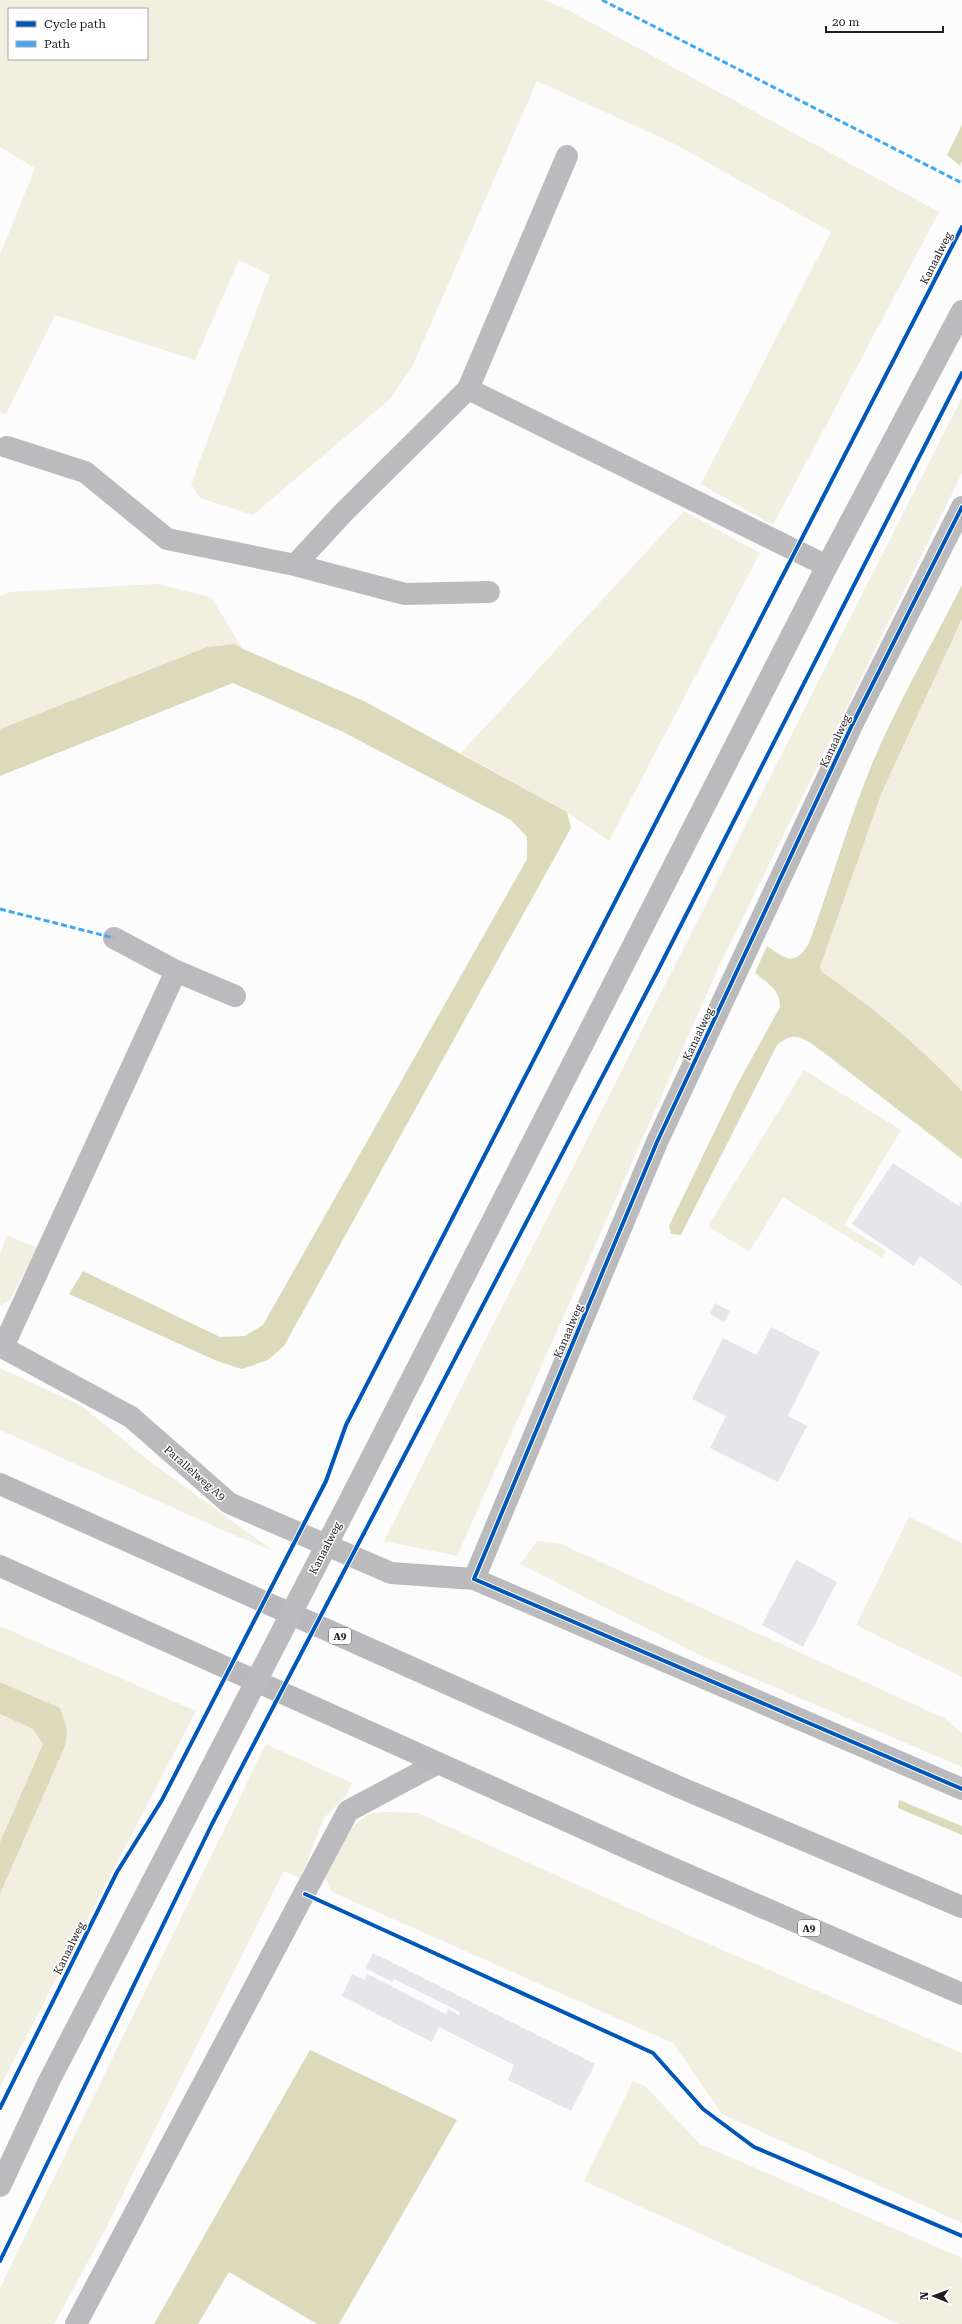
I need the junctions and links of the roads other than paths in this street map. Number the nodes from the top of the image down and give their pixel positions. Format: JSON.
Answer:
{"nodes":[{"id":1,"x":567,"y":156,"type":"dead end"},
{"id":2,"x":961,"y":314,"type":"edge"},
{"id":3,"x":468,"y":389,"type":"junction"},
{"id":4,"x":7,"y":447,"type":"dead end"},
{"id":5,"x":962,"y":507,"type":"edge"},
{"id":6,"x":295,"y":565,"type":"junction"},
{"id":7,"x":827,"y":566,"type":"junction"},
{"id":8,"x":489,"y":592,"type":"dead end"},
{"id":9,"x":114,"y":938,"type":"dead end"},
{"id":10,"x":176,"y":971,"type":"junction"},
{"id":11,"x":235,"y":996,"type":"dead end"},
{"id":12,"x":1,"y":1347,"type":"edge"},
{"id":13,"x":0,"y":1484,"type":"edge"},
{"id":14,"x":0,"y":1566,"type":"edge"},
{"id":15,"x":474,"y":1579,"type":"junction"},
{"id":16,"x":438,"y":1763,"type":"junction"},
{"id":17,"x":962,"y":1789,"type":"edge"},
{"id":18,"x":962,"y":1907,"type":"edge"},
{"id":19,"x":962,"y":1994,"type":"edge"},
{"id":20,"x":0,"y":2186,"type":"edge"},
{"id":21,"x":76,"y":2324,"type":"edge"}],
"edges":[{"from":1,"to":3,"type":"street"},
{"from":2,"to":7,"type":"street","name":"Kanaalweg"},
{"from":3,"to":6,"type":"street"},
{"from":3,"to":7,"type":"street"},
{"from":4,"to":6,"type":"street"},
{"from":5,"to":15,"type":"street","name":"Kanaalweg"},
{"from":6,"to":8,"type":"street"},
{"from":7,"to":20,"type":"street","name":"Kanaalweg","bridge":true},
{"from":9,"to":10,"type":"street"},
{"from":10,"to":11,"type":"street"},
{"from":10,"to":12,"type":"street"},
{"from":12,"to":15,"type":"street","name":"Parallelweg A9"},
{"from":13,"to":18,"type":"highway","number":"A9"},
{"from":14,"to":16,"type":"highway","number":"A9"},
{"from":15,"to":17,"type":"street","name":"Parallelweg A9"},
{"from":16,"to":19,"type":"highway","number":"A9"},
{"from":16,"to":21,"type":"street"}]}
